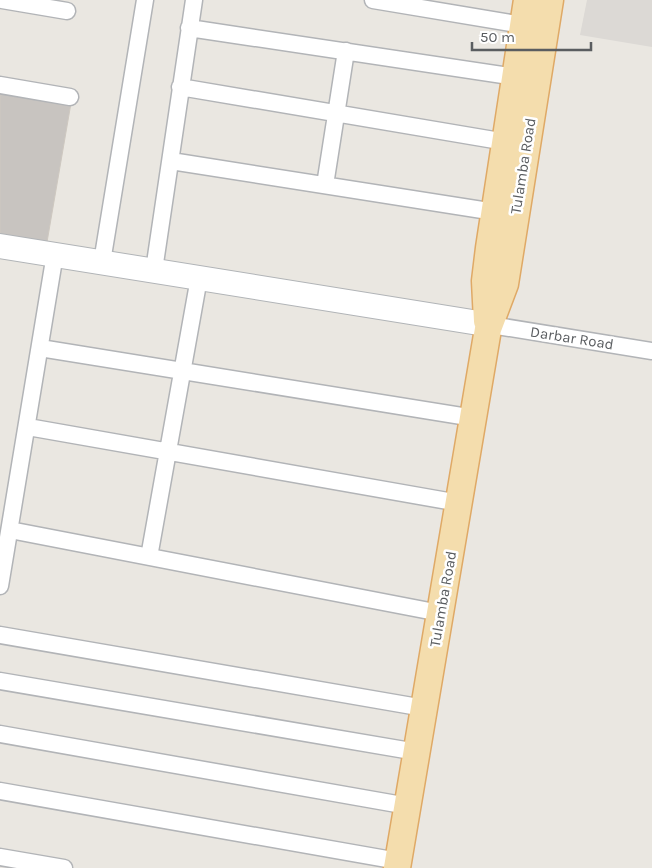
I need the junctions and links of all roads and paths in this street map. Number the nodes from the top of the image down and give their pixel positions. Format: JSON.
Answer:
{"nodes":[{"id":1,"x":2,"y":0,"type":"edge"},
{"id":2,"x":145,"y":0,"type":"edge"},
{"id":3,"x":194,"y":0,"type":"edge"},
{"id":4,"x":373,"y":0,"type":"edge"},
{"id":5,"x":527,"y":0,"type":"edge"},
{"id":6,"x":550,"y":0,"type":"edge"},
{"id":7,"x":67,"y":10,"type":"dead end"},
{"id":8,"x":523,"y":25,"type":"junction"},
{"id":9,"x":189,"y":28,"type":"junction"},
{"id":10,"x":346,"y":51,"type":"junction"},
{"id":11,"x":516,"y":77,"type":"junction"},
{"id":12,"x":0,"y":85,"type":"edge"},
{"id":13,"x":180,"y":87,"type":"junction"},
{"id":14,"x":70,"y":98,"type":"dead end"},
{"id":15,"x":336,"y":113,"type":"junction"},
{"id":16,"x":506,"y":142,"type":"junction"},
{"id":17,"x":171,"y":161,"type":"junction"},
{"id":18,"x":325,"y":185,"type":"junction"},
{"id":19,"x":495,"y":212,"type":"junction"},
{"id":20,"x":0,"y":246,"type":"edge"},
{"id":21,"x":55,"y":254,"type":"junction"},
{"id":22,"x":102,"y":262,"type":"junction"},
{"id":23,"x":154,"y":270,"type":"junction"},
{"id":24,"x":198,"y":278,"type":"junction"},
{"id":25,"x":489,"y":326,"type":"junction"},
{"id":26,"x":40,"y":348,"type":"junction"},
{"id":27,"x":652,"y":351,"type":"edge"},
{"id":28,"x":183,"y":371,"type":"junction"},
{"id":29,"x":474,"y":418,"type":"junction"},
{"id":30,"x":28,"y":427,"type":"junction"},
{"id":31,"x":168,"y":452,"type":"junction"},
{"id":32,"x":459,"y":503,"type":"junction"},
{"id":33,"x":10,"y":530,"type":"junction"},
{"id":34,"x":149,"y":557,"type":"junction"},
{"id":35,"x":0,"y":586,"type":"edge"},
{"id":36,"x":440,"y":613,"type":"junction"},
{"id":37,"x":0,"y":635,"type":"edge"},
{"id":38,"x":0,"y":680,"type":"edge"},
{"id":39,"x":424,"y":708,"type":"junction"},
{"id":40,"x":0,"y":734,"type":"edge"},
{"id":41,"x":417,"y":752,"type":"junction"},
{"id":42,"x":0,"y":791,"type":"edge"},
{"id":43,"x":408,"y":806,"type":"junction"},
{"id":44,"x":0,"y":856,"type":"edge"},
{"id":45,"x":398,"y":864,"type":"edge"},
{"id":46,"x":64,"y":868,"type":"edge"}],
"edges":[{"from":1,"to":7,"type":"street"},
{"from":2,"to":22,"type":"street"},
{"from":3,"to":9,"type":"street"},
{"from":4,"to":8,"type":"street"},
{"from":5,"to":8,"type":"main road","name":"Tulamba Road"},
{"from":6,"to":25,"type":"main road","name":"Tulamba Road"},
{"from":8,"to":11,"type":"main road","name":"Tulamba Road"},
{"from":9,"to":10,"type":"street"},
{"from":9,"to":13,"type":"street"},
{"from":10,"to":11,"type":"street"},
{"from":10,"to":15,"type":"street"},
{"from":11,"to":16,"type":"main road","name":"Tulamba Road"},
{"from":12,"to":14,"type":"street"},
{"from":13,"to":15,"type":"street"},
{"from":13,"to":17,"type":"street"},
{"from":15,"to":16,"type":"street"},
{"from":15,"to":18,"type":"street"},
{"from":16,"to":19,"type":"main road","name":"Tulamba Road"},
{"from":17,"to":18,"type":"street"},
{"from":17,"to":23,"type":"street"},
{"from":18,"to":19,"type":"street"},
{"from":19,"to":25,"type":"main road","name":"Tulamba Road"},
{"from":20,"to":21,"type":"street"},
{"from":21,"to":22,"type":"street"},
{"from":21,"to":26,"type":"street"},
{"from":22,"to":23,"type":"street"},
{"from":23,"to":24,"type":"street"},
{"from":24,"to":25,"type":"street"},
{"from":24,"to":28,"type":"street"},
{"from":25,"to":27,"type":"street","name":"Darbar Road"},
{"from":25,"to":29,"type":"main road","name":"Tulamba Road"},
{"from":26,"to":28,"type":"street"},
{"from":26,"to":30,"type":"street"},
{"from":28,"to":29,"type":"street"},
{"from":28,"to":31,"type":"street"},
{"from":29,"to":32,"type":"main road","name":"Tulamba Road"},
{"from":30,"to":31,"type":"street"},
{"from":30,"to":33,"type":"street"},
{"from":31,"to":32,"type":"street"},
{"from":31,"to":34,"type":"street"},
{"from":32,"to":36,"type":"main road","name":"Tulamba Road"},
{"from":33,"to":34,"type":"street"},
{"from":33,"to":35,"type":"street"},
{"from":34,"to":36,"type":"street"},
{"from":36,"to":39,"type":"main road","name":"Tulamba Road"},
{"from":37,"to":39,"type":"street"},
{"from":38,"to":41,"type":"street"},
{"from":39,"to":41,"type":"main road","name":"Tulamba Road"},
{"from":40,"to":43,"type":"street"},
{"from":41,"to":43,"type":"main road","name":"Tulamba Road"},
{"from":42,"to":45,"type":"street"},
{"from":43,"to":45,"type":"main road","name":"Tulamba Road"},
{"from":44,"to":46,"type":"street"}]}
